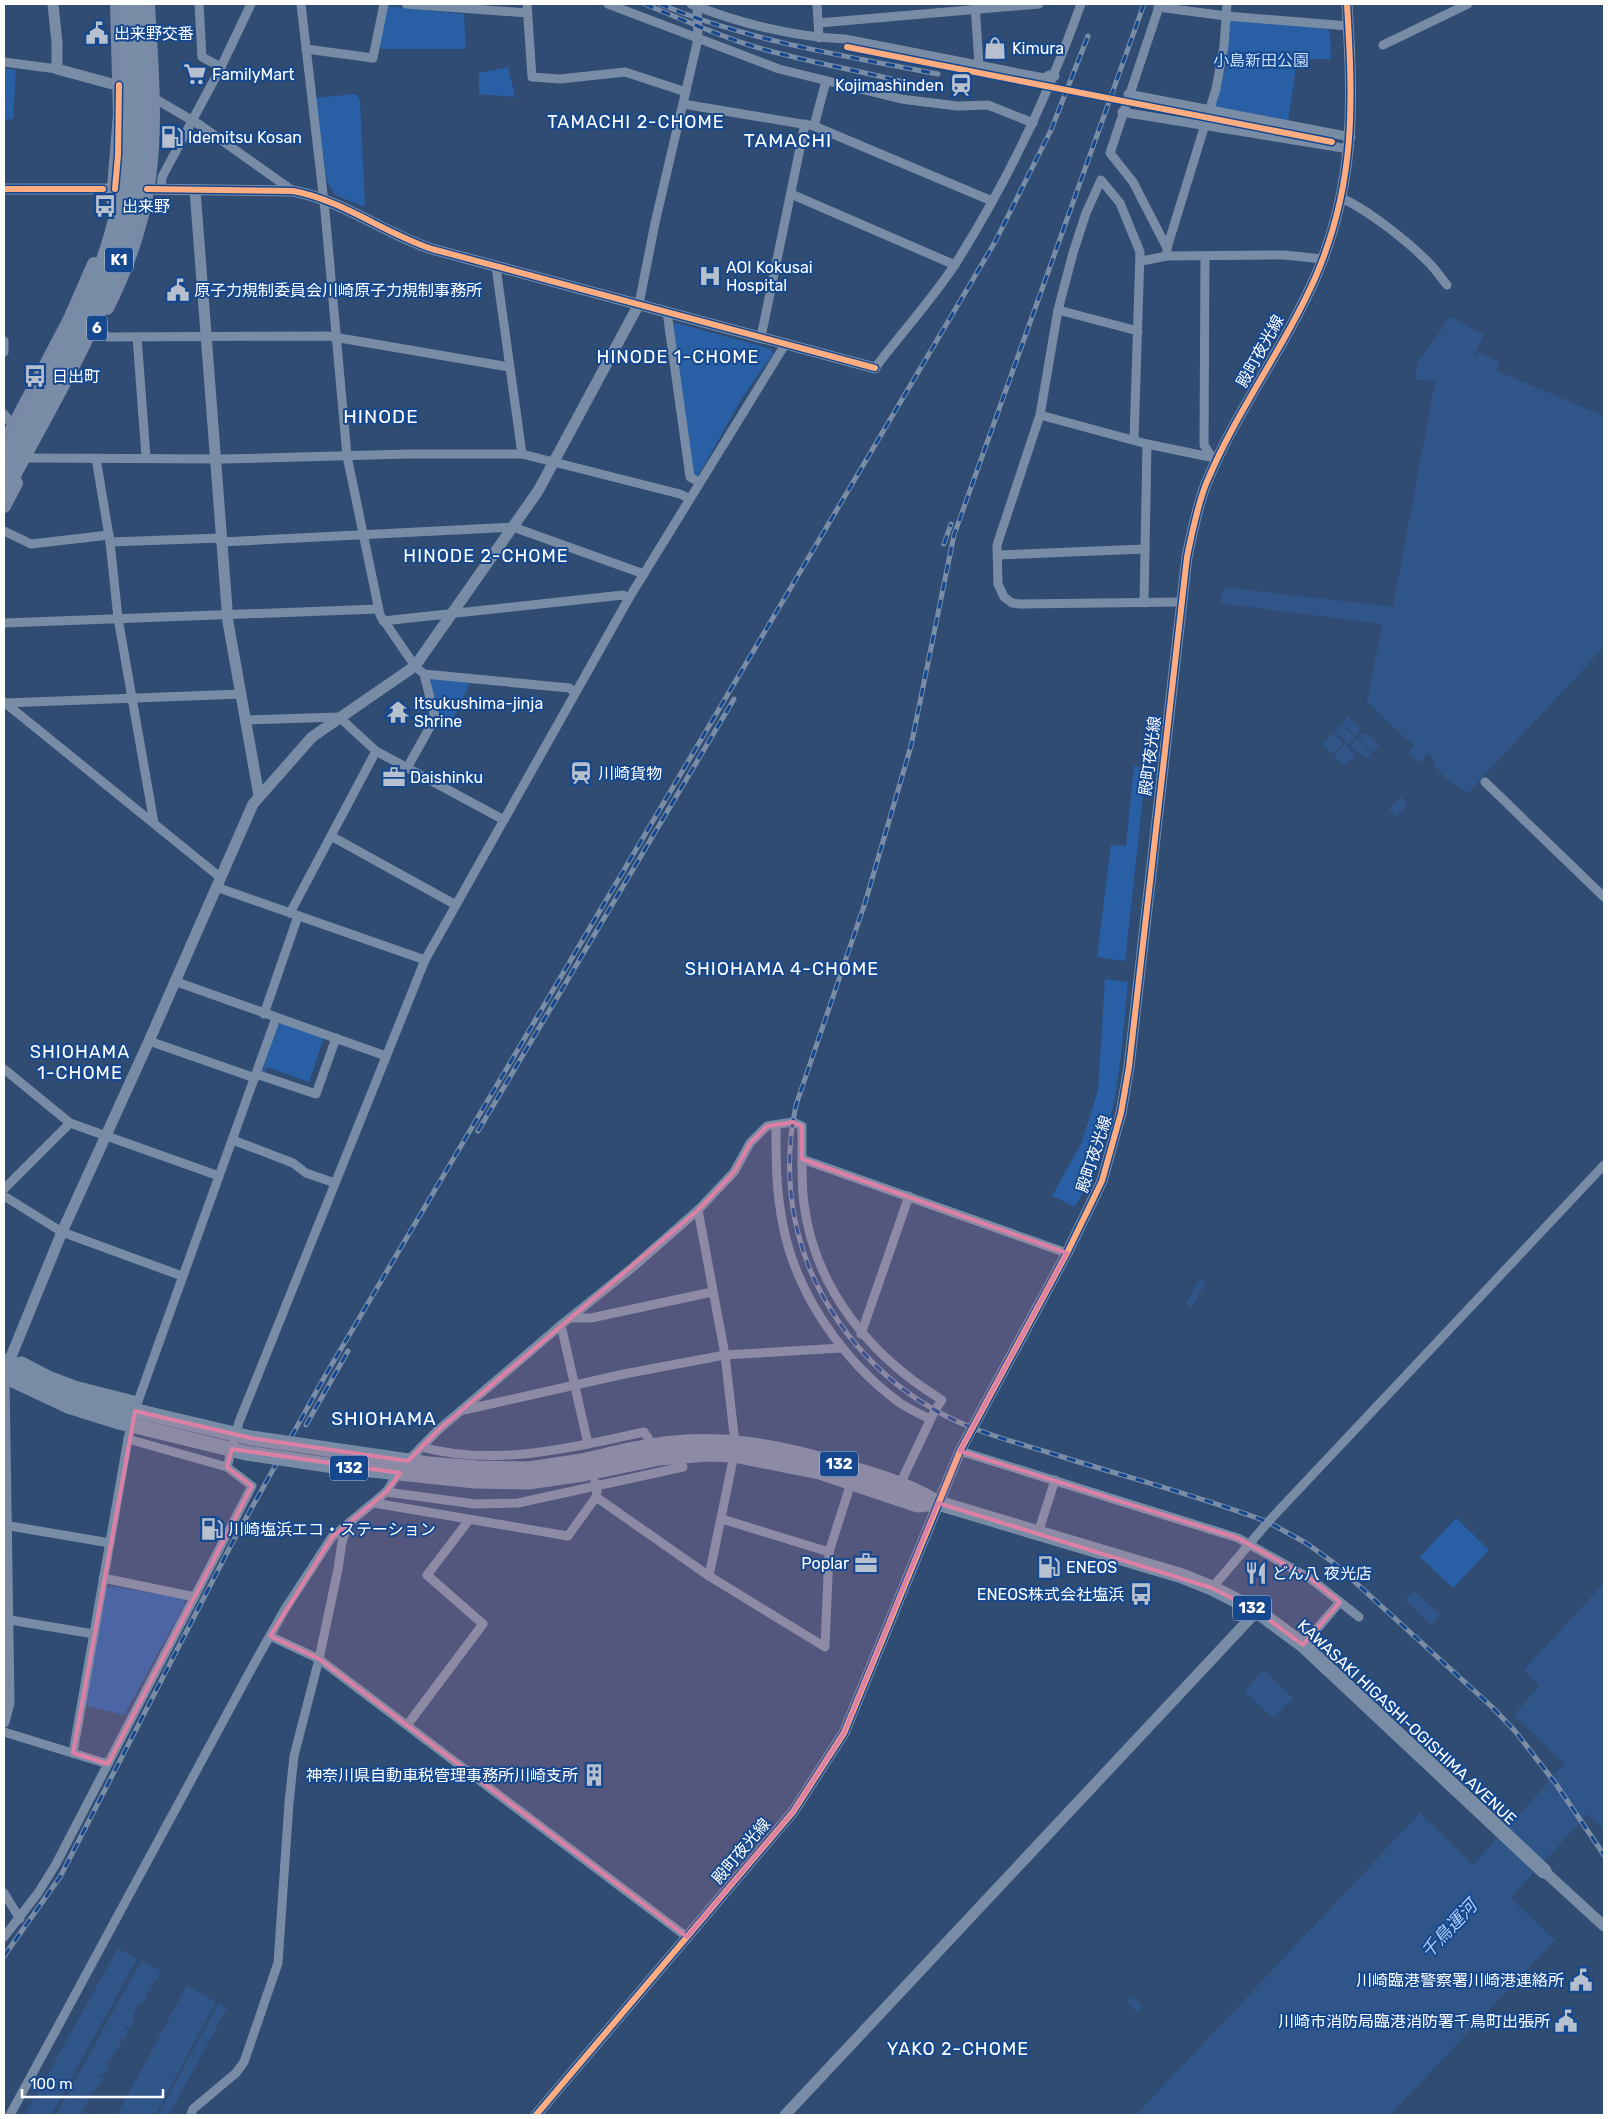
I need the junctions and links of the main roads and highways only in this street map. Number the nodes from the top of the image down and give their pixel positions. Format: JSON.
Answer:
{"nodes":[{"id":1,"x":117,"y":4,"type":"edge"},
{"id":2,"x":127,"y":4,"type":"edge"},
{"id":3,"x":138,"y":4,"type":"edge"},
{"id":4,"x":148,"y":4,"type":"edge"},
{"id":5,"x":4,"y":445,"type":"edge"},
{"id":6,"x":4,"y":466,"type":"edge"},
{"id":7,"x":4,"y":492,"type":"edge"},
{"id":8,"x":4,"y":506,"type":"edge"},
{"id":9,"x":5,"y":1369,"type":"edge"},
{"id":10,"x":735,"y":1449,"type":"junction"},
{"id":11,"x":591,"y":1479,"type":"junction"},
{"id":12,"x":938,"y":1503,"type":"junction"},
{"id":13,"x":1544,"y":1871,"type":"road end"}],
"edges":[{"from":1,"to":5,"type":"main road","number":"6"},
{"from":2,"to":6,"type":"highway","number":"K1","bridge":true},
{"from":3,"to":7,"type":"highway","number":"K1","bridge":true},
{"from":4,"to":8,"type":"main road","number":"6"},
{"from":9,"to":11,"type":"highway","name":"KAWASAKI HIGASHI-OGISHIMA AVENUE","number":"132","bridge":true},
{"from":10,"to":11,"type":"highway","name":"KAWASAKI HIGASHI-OGISHIMA AVENUE","number":"132"},
{"from":10,"to":11,"type":"highway","name":"KAWASAKI HIGASHI-OGISHIMA AVENUE","number":"132"},
{"from":10,"to":12,"type":"highway","name":"KAWASAKI HIGASHI-OGISHIMA AVENUE","number":"132"},
{"from":10,"to":12,"type":"highway","name":"KAWASAKI HIGASHI-OGISHIMA AVENUE","number":"132"},
{"from":12,"to":13,"type":"highway","name":"KAWASAKI HIGASHI-OGISHIMA AVENUE","number":"132"}]}
